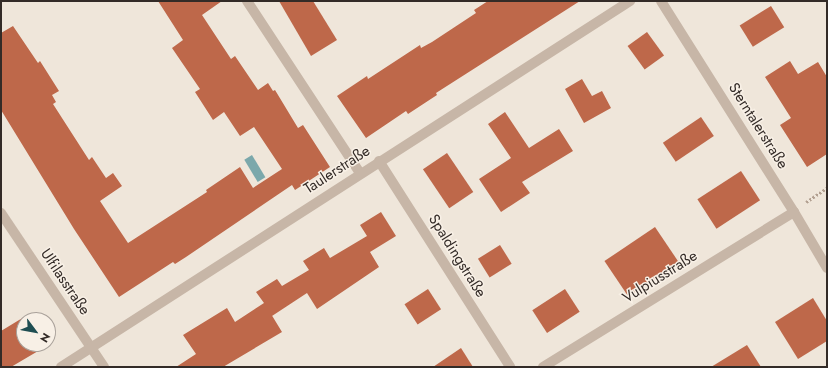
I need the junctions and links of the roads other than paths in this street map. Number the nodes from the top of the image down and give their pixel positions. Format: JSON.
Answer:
{"nodes":[{"id":1,"x":247,"y":1,"type":"edge"},
{"id":2,"x":630,"y":1,"type":"edge"},
{"id":3,"x":661,"y":1,"type":"edge"},
{"id":4,"x":379,"y":161,"type":"junction"},
{"id":5,"x":360,"y":173,"type":"junction"},
{"id":6,"x":794,"y":212,"type":"junction"},
{"id":7,"x":1,"y":213,"type":"edge"},
{"id":8,"x":827,"y":268,"type":"edge"},
{"id":9,"x":91,"y":348,"type":"junction"},
{"id":10,"x":61,"y":367,"type":"edge"},
{"id":11,"x":104,"y":367,"type":"edge"},
{"id":12,"x":510,"y":367,"type":"edge"},
{"id":13,"x":542,"y":367,"type":"edge"}],
"edges":[{"from":1,"to":5,"type":"street"},
{"from":2,"to":4,"type":"street","name":"Taulerstraße"},
{"from":3,"to":6,"type":"street","name":"Sterntalerstraße"},
{"from":4,"to":5,"type":"street","name":"Taulerstraße"},
{"from":4,"to":12,"type":"street","name":"Spaldingstraße"},
{"from":5,"to":9,"type":"street","name":"Taulerstraße"},
{"from":6,"to":8,"type":"street","name":"Sterntalerstraße"},
{"from":6,"to":13,"type":"street","name":"Vulpiusstraße"},
{"from":7,"to":9,"type":"street","name":"Ulfilasstraße"},
{"from":9,"to":10,"type":"street","name":"Taulerstraße"},
{"from":9,"to":11,"type":"street","name":"Ulfilasstraße"}]}
